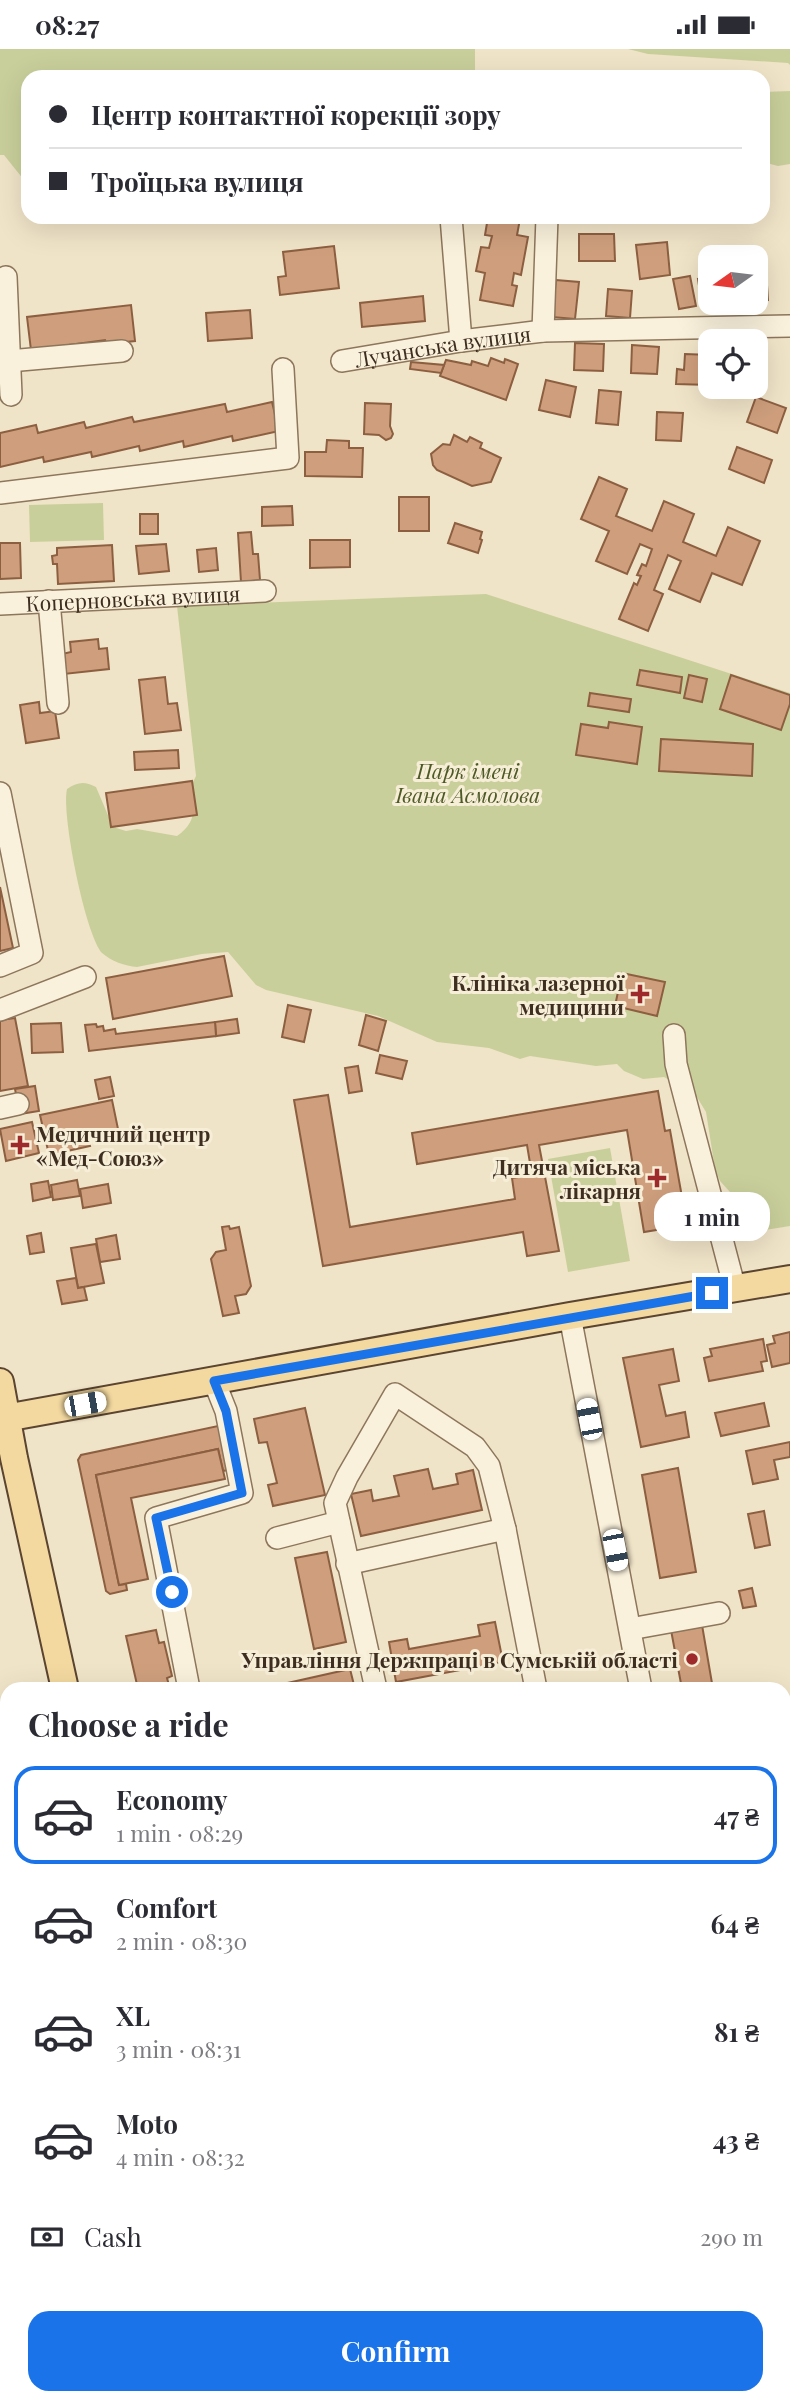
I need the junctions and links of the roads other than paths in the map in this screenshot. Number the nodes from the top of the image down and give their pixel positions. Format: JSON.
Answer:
{"nodes":[{"id":1,"x":452,"y":224,"type":"edge"},
{"id":2,"x":547,"y":224,"type":"edge"},
{"id":3,"x":6,"y":278,"type":"dead end"},
{"id":4,"x":790,"y":326,"type":"edge"},
{"id":5,"x":543,"y":331,"type":"junction"},
{"id":6,"x":461,"y":341,"type":"junction"},
{"id":7,"x":122,"y":351,"type":"dead end"},
{"id":8,"x":9,"y":361,"type":"junction"},
{"id":9,"x":342,"y":361,"type":"dead end"},
{"id":10,"x":282,"y":369,"type":"dead end"},
{"id":11,"x":11,"y":395,"type":"dead end"},
{"id":12,"x":0,"y":493,"type":"edge"},
{"id":13,"x":265,"y":591,"type":"dead end"},
{"id":14,"x":49,"y":601,"type":"junction"},
{"id":15,"x":0,"y":604,"type":"edge"},
{"id":16,"x":58,"y":703,"type":"dead end"},
{"id":17,"x":0,"y":793,"type":"edge"},
{"id":18,"x":0,"y":966,"type":"edge"},
{"id":19,"x":85,"y":977,"type":"dead end"},
{"id":20,"x":0,"y":1010,"type":"edge"},
{"id":21,"x":674,"y":1035,"type":"dead end"},
{"id":22,"x":790,"y":1279,"type":"edge"},
{"id":23,"x":735,"y":1289,"type":"junction"},
{"id":24,"x":570,"y":1316,"type":"junction"},
{"id":25,"x":214,"y":1381,"type":"junction"},
{"id":26,"x":0,"y":1382,"type":"edge"},
{"id":27,"x":3,"y":1419,"type":"edge"},
{"id":28,"x":339,"y":1522,"type":"junction"},
{"id":29,"x":505,"y":1529,"type":"junction"},
{"id":30,"x":277,"y":1538,"type":"dead end"},
{"id":31,"x":347,"y":1564,"type":"junction"},
{"id":32,"x":719,"y":1612,"type":"dead end"},
{"id":33,"x":630,"y":1629,"type":"junction"},
{"id":34,"x":63,"y":1682,"type":"edge"},
{"id":35,"x":188,"y":1682,"type":"edge"},
{"id":36,"x":374,"y":1682,"type":"edge"},
{"id":37,"x":535,"y":1682,"type":"edge"},
{"id":38,"x":641,"y":1682,"type":"edge"}],
"edges":[{"from":1,"to":6,"type":"street"},
{"from":2,"to":5,"type":"street"},
{"from":3,"to":8,"type":"street"},
{"from":4,"to":5,"type":"street","name":"Лучанська вулиця"},
{"from":5,"to":6,"type":"street","name":"Лучанська вулиця"},
{"from":6,"to":9,"type":"street","name":"Лучанська вулиця"},
{"from":7,"to":8,"type":"street"},
{"from":8,"to":11,"type":"street"},
{"from":10,"to":12,"type":"street"},
{"from":13,"to":14,"type":"street","name":"Коперновська вулиця"},
{"from":14,"to":15,"type":"street","name":"Коперновська вулиця"},
{"from":14,"to":16,"type":"street"},
{"from":17,"to":18,"type":"street"},
{"from":19,"to":20,"type":"street"},
{"from":21,"to":23,"type":"street"},
{"from":22,"to":23,"type":"main road"},
{"from":23,"to":24,"type":"main road"},
{"from":24,"to":25,"type":"main road"},
{"from":24,"to":33,"type":"street"},
{"from":25,"to":27,"type":"main road"},
{"from":25,"to":35,"type":"street"},
{"from":26,"to":27,"type":"main road"},
{"from":27,"to":34,"type":"main road"},
{"from":28,"to":29,"type":"street"},
{"from":28,"to":30,"type":"street"},
{"from":28,"to":31,"type":"street"},
{"from":29,"to":31,"type":"street"},
{"from":29,"to":37,"type":"street"},
{"from":31,"to":36,"type":"street"},
{"from":32,"to":33,"type":"street"},
{"from":33,"to":38,"type":"street"}]}
